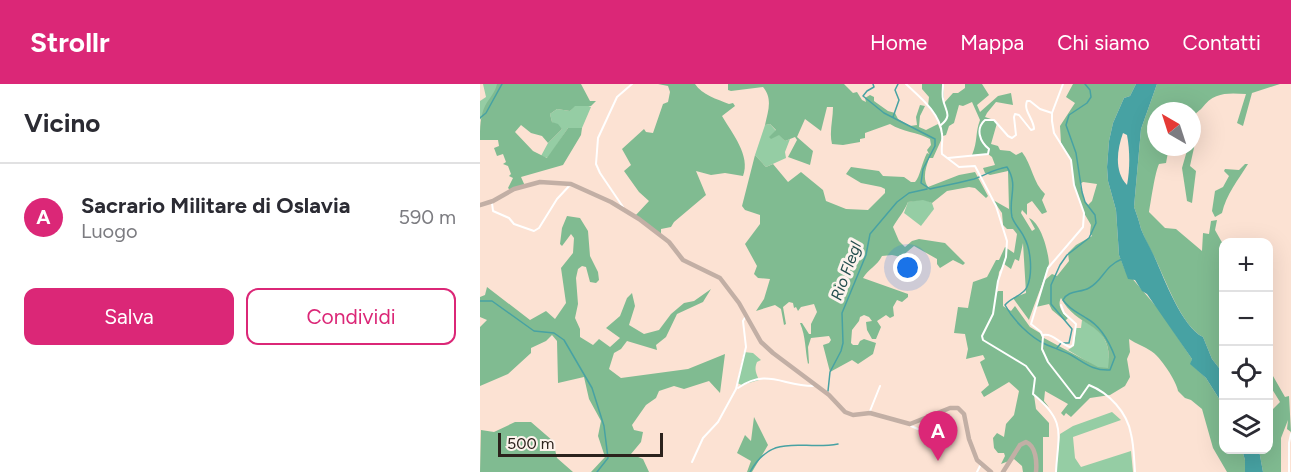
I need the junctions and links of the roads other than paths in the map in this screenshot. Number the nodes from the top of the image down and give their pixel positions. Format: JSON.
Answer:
{"nodes":[{"id":1,"x":632,"y":84,"type":"edge"},
{"id":2,"x":906,"y":84,"type":"edge"},
{"id":3,"x":943,"y":84,"type":"edge"},
{"id":4,"x":1063,"y":84,"type":"edge"},
{"id":5,"x":1052,"y":113,"type":"junction"},
{"id":6,"x":940,"y":126,"type":"junction"},
{"id":7,"x":948,"y":158,"type":"junction"},
{"id":8,"x":571,"y":184,"type":"junction"},
{"id":9,"x":493,"y":201,"type":"junction"},
{"id":10,"x":480,"y":205,"type":"edge"},
{"id":11,"x":624,"y":210,"type":"junction"},
{"id":12,"x":1061,"y":305,"type":"dead end"},
{"id":13,"x":746,"y":316,"type":"junction"},
{"id":14,"x":1043,"y":335,"type":"junction"},
{"id":15,"x":737,"y":383,"type":"junction"},
{"id":16,"x":742,"y":385,"type":"junction"},
{"id":17,"x":816,"y":385,"type":"junction"},
{"id":18,"x":880,"y":386,"type":"dead end"},
{"id":19,"x":736,"y":389,"type":"junction"},
{"id":20,"x":870,"y":413,"type":"junction"},
{"id":21,"x":910,"y":424,"type":"junction"},
{"id":22,"x":1291,"y":434,"type":"edge"},
{"id":23,"x":922,"y":438,"type":"dead end"},
{"id":24,"x":692,"y":462,"type":"dead end"},
{"id":25,"x":981,"y":464,"type":"junction"},
{"id":26,"x":977,"y":472,"type":"edge"},
{"id":27,"x":990,"y":472,"type":"edge"},
{"id":28,"x":1003,"y":472,"type":"edge"},
{"id":29,"x":1036,"y":472,"type":"edge"},
{"id":30,"x":1056,"y":472,"type":"edge"},
{"id":31,"x":1135,"y":472,"type":"edge"},
{"id":32,"x":1289,"y":472,"type":"edge"}],
"edges":[{"from":1,"to":11,"type":"street"},
{"from":2,"to":6,"type":"street"},
{"from":3,"to":6,"type":"street"},
{"from":4,"to":5,"type":"street"},
{"from":5,"to":7,"type":"street"},
{"from":5,"to":14,"type":"street"},
{"from":6,"to":7,"type":"street"},
{"from":7,"to":30,"type":"street"},
{"from":8,"to":9,"type":"street"},
{"from":8,"to":9,"type":"street"},
{"from":8,"to":11,"type":"street"},
{"from":9,"to":10,"type":"street"},
{"from":11,"to":13,"type":"street"},
{"from":12,"to":14,"type":"street"},
{"from":13,"to":15,"type":"street"},
{"from":13,"to":17,"type":"street"},
{"from":14,"to":31,"type":"street"},
{"from":15,"to":16,"type":"street"},
{"from":15,"to":19,"type":"street"},
{"from":16,"to":17,"type":"street"},
{"from":16,"to":19,"type":"street"},
{"from":17,"to":20,"type":"street"},
{"from":18,"to":20,"type":"street"},
{"from":19,"to":24,"type":"street"},
{"from":20,"to":21,"type":"street"},
{"from":21,"to":23,"type":"street"},
{"from":21,"to":25,"type":"street"},
{"from":22,"to":32,"type":"street"},
{"from":25,"to":26,"type":"street"},
{"from":25,"to":27,"type":"street"},
{"from":28,"to":29,"type":"street"}]}
